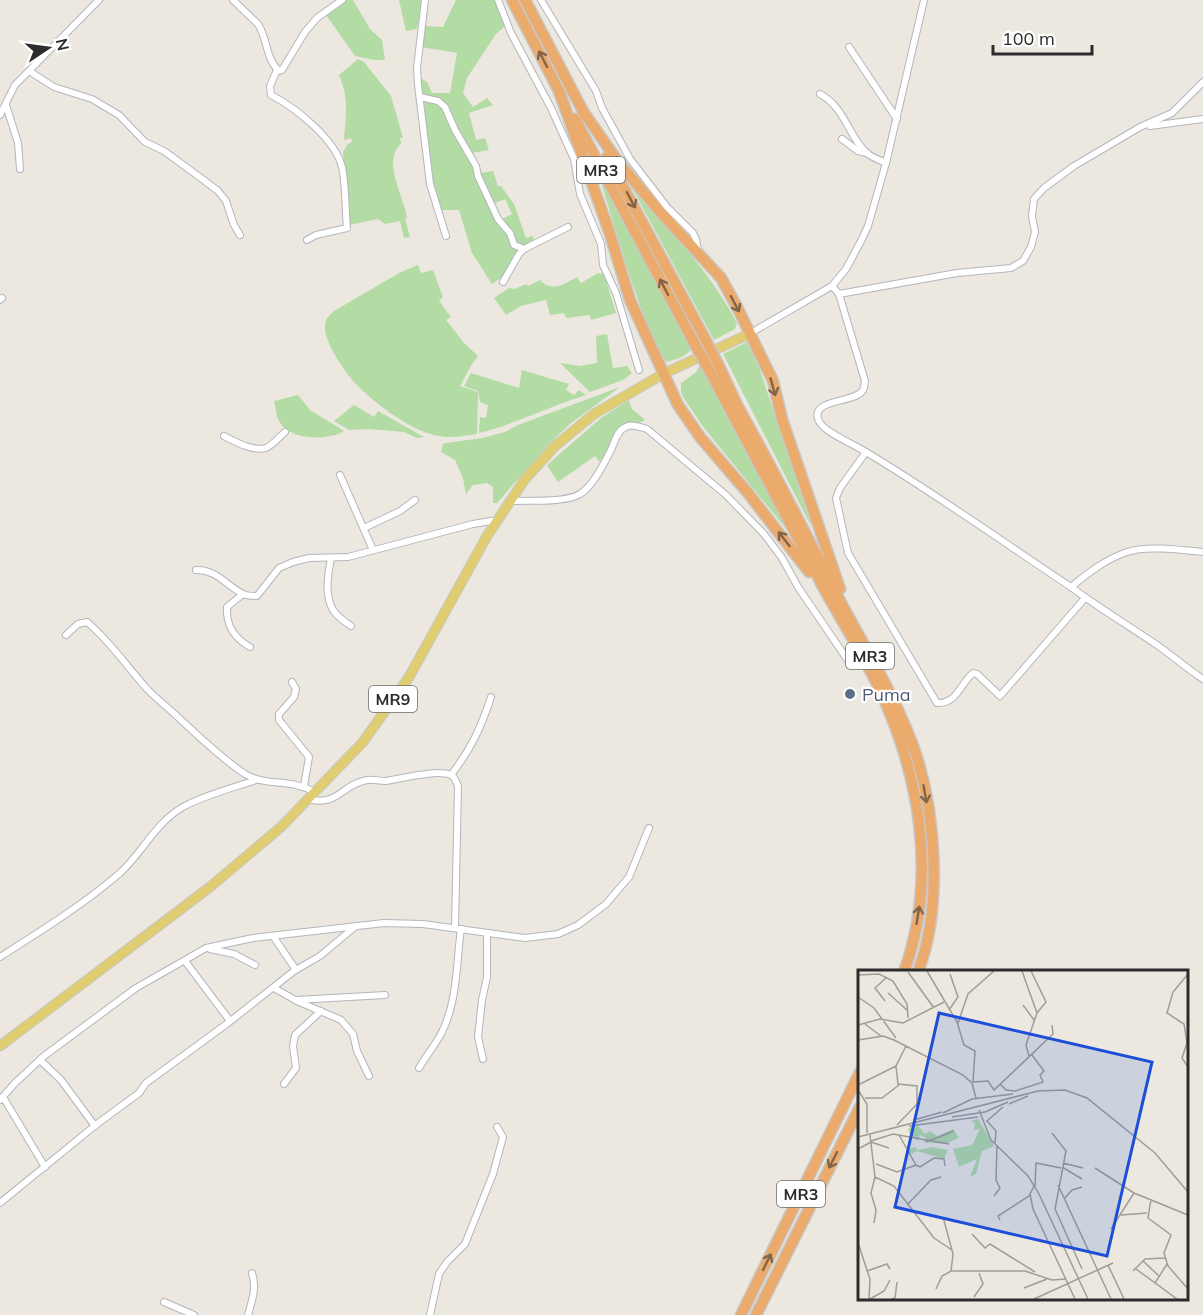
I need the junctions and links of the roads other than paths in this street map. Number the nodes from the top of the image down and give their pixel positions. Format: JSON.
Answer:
{"nodes":[{"id":1,"x":99,"y":0,"type":"edge"},
{"id":2,"x":233,"y":0,"type":"edge"},
{"id":3,"x":342,"y":0,"type":"edge"},
{"id":4,"x":425,"y":0,"type":"edge"},
{"id":5,"x":498,"y":0,"type":"edge"},
{"id":6,"x":512,"y":0,"type":"edge"},
{"id":7,"x":525,"y":0,"type":"edge"},
{"id":8,"x":541,"y":0,"type":"edge"},
{"id":9,"x":924,"y":0,"type":"edge"},
{"id":10,"x":849,"y":47,"type":"dead end"},
{"id":11,"x":277,"y":70,"type":"junction"},
{"id":12,"x":29,"y":71,"type":"junction"},
{"id":13,"x":1203,"y":82,"type":"edge"},
{"id":14,"x":559,"y":91,"type":"junction"},
{"id":15,"x":820,"y":94,"type":"dead end"},
{"id":16,"x":420,"y":97,"type":"junction"},
{"id":17,"x":6,"y":104,"type":"junction"},
{"id":18,"x":582,"y":110,"type":"junction"},
{"id":19,"x":0,"y":115,"type":"edge"},
{"id":20,"x":897,"y":119,"type":"junction"},
{"id":21,"x":1203,"y":119,"type":"edge"},
{"id":22,"x":1140,"y":127,"type":"junction"},
{"id":23,"x":842,"y":139,"type":"dead end"},
{"id":24,"x":867,"y":153,"type":"junction"},
{"id":25,"x":886,"y":163,"type":"junction"},
{"id":26,"x":20,"y":170,"type":"dead end"},
{"id":27,"x":568,"y":227,"type":"dead end"},
{"id":28,"x":240,"y":235,"type":"dead end"},
{"id":29,"x":446,"y":236,"type":"dead end"},
{"id":30,"x":307,"y":240,"type":"dead end"},
{"id":31,"x":524,"y":249,"type":"junction"},
{"id":32,"x":698,"y":254,"type":"junction"},
{"id":33,"x":502,"y":282,"type":"dead end"},
{"id":34,"x":832,"y":286,"type":"junction"},
{"id":35,"x":839,"y":294,"type":"junction"},
{"id":36,"x":749,"y":334,"type":"junction"},
{"id":37,"x":698,"y":337,"type":"junction"},
{"id":38,"x":639,"y":370,"type":"dead end"},
{"id":39,"x":663,"y":374,"type":"junction"},
{"id":40,"x":285,"y":432,"type":"dead end"},
{"id":41,"x":224,"y":436,"type":"dead end"},
{"id":42,"x":866,"y":452,"type":"junction"},
{"id":43,"x":340,"y":476,"type":"dead end"},
{"id":44,"x":415,"y":500,"type":"dead end"},
{"id":45,"x":510,"y":501,"type":"junction"},
{"id":46,"x":497,"y":520,"type":"junction"},
{"id":47,"x":364,"y":528,"type":"junction"},
{"id":48,"x":373,"y":550,"type":"junction"},
{"id":49,"x":1203,"y":552,"type":"edge"},
{"id":50,"x":331,"y":558,"type":"junction"},
{"id":51,"x":196,"y":570,"type":"dead end"},
{"id":52,"x":1071,"y":587,"type":"junction"},
{"id":53,"x":243,"y":594,"type":"junction"},
{"id":54,"x":1085,"y":598,"type":"junction"},
{"id":55,"x":845,"y":620,"type":"junction"},
{"id":56,"x":351,"y":626,"type":"dead end"},
{"id":57,"x":829,"y":631,"type":"junction"},
{"id":58,"x":66,"y":635,"type":"dead end"},
{"id":59,"x":250,"y":647,"type":"dead end"},
{"id":60,"x":861,"y":655,"type":"junction"},
{"id":61,"x":1203,"y":679,"type":"edge"},
{"id":62,"x":292,"y":682,"type":"dead end"},
{"id":63,"x":491,"y":697,"type":"dead end"},
{"id":64,"x":451,"y":775,"type":"junction"},
{"id":65,"x":256,"y":780,"type":"junction"},
{"id":66,"x":304,"y":786,"type":"junction"},
{"id":67,"x":311,"y":796,"type":"junction"},
{"id":68,"x":649,"y":828,"type":"dead end"},
{"id":69,"x":356,"y":926,"type":"junction"},
{"id":70,"x":458,"y":928,"type":"junction"},
{"id":71,"x":487,"y":933,"type":"junction"},
{"id":72,"x":273,"y":936,"type":"junction"},
{"id":73,"x":207,"y":948,"type":"junction"},
{"id":74,"x":0,"y":957,"type":"edge"},
{"id":75,"x":185,"y":960,"type":"junction"},
{"id":76,"x":255,"y":965,"type":"dead end"},
{"id":77,"x":296,"y":970,"type":"junction"},
{"id":78,"x":905,"y":970,"type":"edge"},
{"id":79,"x":919,"y":970,"type":"edge"},
{"id":80,"x":274,"y":988,"type":"junction"},
{"id":81,"x":385,"y":994,"type":"dead end"},
{"id":82,"x":295,"y":1000,"type":"junction"},
{"id":83,"x":321,"y":1011,"type":"junction"},
{"id":84,"x":231,"y":1021,"type":"junction"},
{"id":85,"x":0,"y":1046,"type":"edge"},
{"id":86,"x":483,"y":1059,"type":"dead end"},
{"id":87,"x":40,"y":1060,"type":"junction"},
{"id":88,"x":419,"y":1068,"type":"dead end"},
{"id":89,"x":369,"y":1076,"type":"dead end"},
{"id":90,"x":858,"y":1076,"type":"edge"},
{"id":91,"x":284,"y":1084,"type":"dead end"},
{"id":92,"x":2,"y":1099,"type":"edge"},
{"id":93,"x":858,"y":1111,"type":"edge"},
{"id":94,"x":95,"y":1126,"type":"junction"},
{"id":95,"x":497,"y":1127,"type":"dead end"},
{"id":96,"x":45,"y":1167,"type":"junction"},
{"id":97,"x":0,"y":1203,"type":"edge"},
{"id":98,"x":252,"y":1273,"type":"dead end"},
{"id":99,"x":165,"y":1302,"type":"dead end"},
{"id":100,"x":194,"y":1315,"type":"edge"},
{"id":101,"x":248,"y":1315,"type":"edge"},
{"id":102,"x":430,"y":1315,"type":"edge"},
{"id":103,"x":741,"y":1315,"type":"edge"},
{"id":104,"x":756,"y":1315,"type":"edge"}],
"edges":[{"from":1,"to":12,"type":"street"},
{"from":2,"to":11,"type":"street"},
{"from":3,"to":11,"type":"street"},
{"from":4,"to":16,"type":"street"},
{"from":5,"to":38,"type":"street"},
{"from":14,"to":6,"type":"highway","number":"MR3","one_way":true},
{"from":7,"to":18,"type":"highway","number":"MR3"},
{"from":8,"to":32,"type":"street"},
{"from":9,"to":20,"type":"street"},
{"from":10,"to":20,"type":"street"},
{"from":11,"to":30,"type":"street"},
{"from":12,"to":17,"type":"street"},
{"from":12,"to":28,"type":"street"},
{"from":13,"to":22,"type":"street"},
{"from":37,"to":14,"type":"highway","number":"MR3","one_way":true},
{"from":14,"to":39,"type":"highway"},
{"from":15,"to":24,"type":"street"},
{"from":16,"to":29,"type":"street"},
{"from":16,"to":31,"type":"street"},
{"from":17,"to":19,"type":"street"},
{"from":17,"to":26,"type":"street"},
{"from":18,"to":32,"type":"highway"},
{"from":18,"to":37,"type":"highway","number":"MR3","one_way":true},
{"from":20,"to":25,"type":"street"},
{"from":21,"to":22,"type":"street"},
{"from":22,"to":35,"type":"street"},
{"from":23,"to":24,"type":"street"},
{"from":24,"to":25,"type":"street"},
{"from":25,"to":34,"type":"street"},
{"from":27,"to":31,"type":"street"},
{"from":31,"to":33,"type":"street"},
{"from":32,"to":36,"type":"highway","one_way":true},
{"from":34,"to":35,"type":"street"},
{"from":34,"to":36,"type":"street"},
{"from":35,"to":42,"type":"street"},
{"from":36,"to":39,"type":"main road","number":"MR9"},
{"from":36,"to":55,"type":"highway","one_way":true},
{"from":37,"to":55,"type":"highway","number":"MR3","bridge":true},
{"from":39,"to":45,"type":"main road","number":"MR9"},
{"from":55,"to":39,"type":"highway","one_way":true},
{"from":40,"to":41,"type":"street"},
{"from":42,"to":52,"type":"street"},
{"from":42,"to":54,"type":"street"},
{"from":43,"to":47,"type":"street"},
{"from":44,"to":47,"type":"street"},
{"from":45,"to":46,"type":"main road","number":"MR9"},
{"from":45,"to":57,"type":"street"},
{"from":46,"to":48,"type":"street"},
{"from":46,"to":67,"type":"main road","number":"MR9"},
{"from":47,"to":48,"type":"street"},
{"from":48,"to":50,"type":"street"},
{"from":49,"to":52,"type":"street"},
{"from":50,"to":53,"type":"street"},
{"from":50,"to":56,"type":"street"},
{"from":51,"to":53,"type":"street"},
{"from":52,"to":54,"type":"street"},
{"from":53,"to":59,"type":"street"},
{"from":54,"to":61,"type":"street"},
{"from":55,"to":57,"type":"street"},
{"from":55,"to":60,"type":"highway","number":"MR3"},
{"from":55,"to":79,"type":"highway","number":"MR3","one_way":true},
{"from":57,"to":60,"type":"street"},
{"from":58,"to":65,"type":"street"},
{"from":78,"to":60,"type":"highway","number":"MR3","one_way":true},
{"from":62,"to":66,"type":"street"},
{"from":63,"to":64,"type":"street"},
{"from":64,"to":67,"type":"street"},
{"from":64,"to":70,"type":"street"},
{"from":65,"to":66,"type":"street"},
{"from":65,"to":74,"type":"street"},
{"from":66,"to":67,"type":"street"},
{"from":67,"to":85,"type":"main road","number":"MR9"},
{"from":68,"to":71,"type":"street"},
{"from":69,"to":70,"type":"street"},
{"from":69,"to":72,"type":"street"},
{"from":69,"to":77,"type":"street"},
{"from":70,"to":71,"type":"street"},
{"from":70,"to":88,"type":"street"},
{"from":71,"to":86,"type":"street"},
{"from":72,"to":73,"type":"street"},
{"from":72,"to":77,"type":"street"},
{"from":73,"to":75,"type":"street"},
{"from":73,"to":76,"type":"street"},
{"from":75,"to":84,"type":"street"},
{"from":75,"to":87,"type":"street"},
{"from":77,"to":80,"type":"street"},
{"from":80,"to":82,"type":"street"},
{"from":80,"to":84,"type":"street"},
{"from":81,"to":82,"type":"street"},
{"from":82,"to":83,"type":"street"},
{"from":83,"to":89,"type":"street"},
{"from":83,"to":91,"type":"street"},
{"from":84,"to":94,"type":"street"},
{"from":87,"to":92,"type":"street"},
{"from":87,"to":94,"type":"street"},
{"from":103,"to":90,"type":"highway","number":"MR3","one_way":true},
{"from":92,"to":96,"type":"street"},
{"from":93,"to":104,"type":"highway","number":"MR3","one_way":true},
{"from":94,"to":96,"type":"street"},
{"from":95,"to":102,"type":"street"},
{"from":96,"to":97,"type":"street"},
{"from":98,"to":101,"type":"street"},
{"from":99,"to":100,"type":"street"}]}
